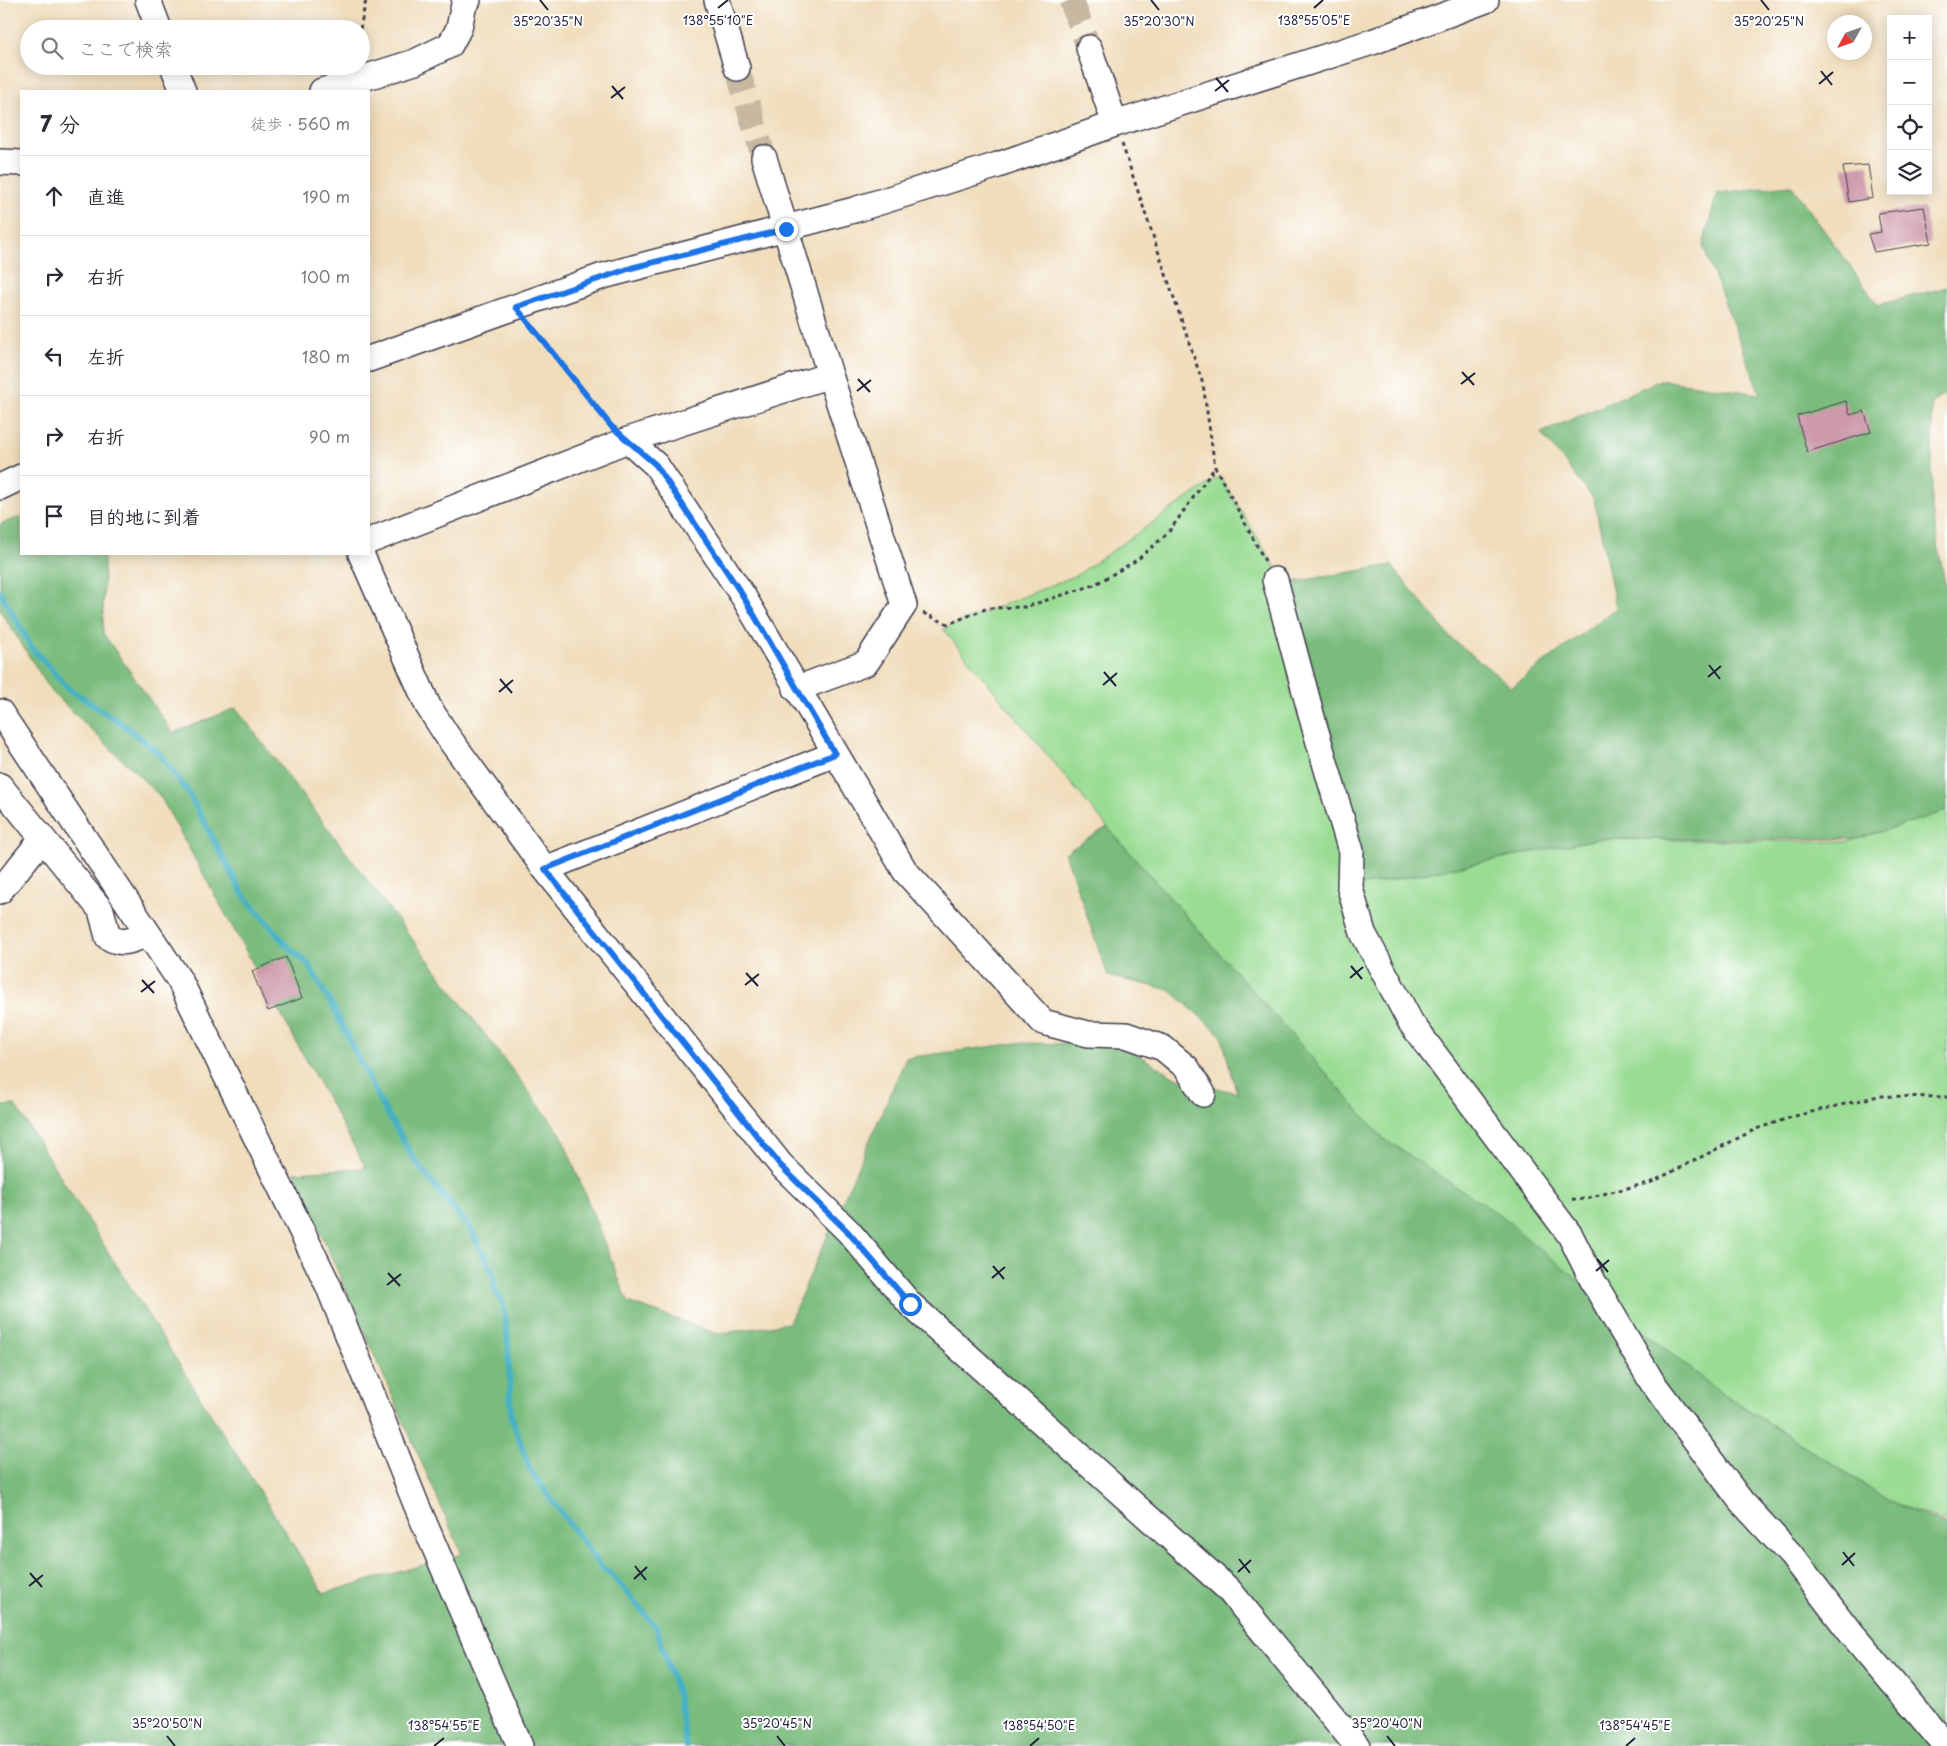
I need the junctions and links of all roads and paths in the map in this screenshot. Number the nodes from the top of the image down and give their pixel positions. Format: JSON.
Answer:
{"nodes":[{"id":1,"x":148,"y":0,"type":"edge"},
{"id":2,"x":366,"y":0,"type":"edge"},
{"id":3,"x":468,"y":0,"type":"edge"},
{"id":4,"x":717,"y":0,"type":"edge"},
{"id":5,"x":1486,"y":0,"type":"edge"},
{"id":6,"x":156,"y":20,"type":"edge"},
{"id":7,"x":362,"y":20,"type":"edge"},
{"id":8,"x":1089,"y":48,"type":"tunnel mouth"},
{"id":9,"x":737,"y":68,"type":"tunnel mouth"},
{"id":10,"x":177,"y":75,"type":"edge"},
{"id":11,"x":183,"y":90,"type":"edge"},
{"id":12,"x":325,"y":90,"type":"edge"},
{"id":13,"x":1116,"y":124,"type":"junction"},
{"id":14,"x":764,"y":158,"type":"tunnel mouth"},
{"id":15,"x":0,"y":162,"type":"edge"},
{"id":16,"x":20,"y":163,"type":"edge"},
{"id":17,"x":786,"y":229,"type":"junction"},
{"id":18,"x":516,"y":307,"type":"junction"},
{"id":19,"x":370,"y":359,"type":"edge"},
{"id":20,"x":830,"y":375,"type":"junction"},
{"id":21,"x":628,"y":440,"type":"junction"},
{"id":22,"x":1215,"y":467,"type":"junction"},
{"id":23,"x":20,"y":477,"type":"edge"},
{"id":24,"x":0,"y":487,"type":"edge"},
{"id":25,"x":370,"y":541,"type":"edge"},
{"id":26,"x":361,"y":555,"type":"edge"},
{"id":27,"x":1275,"y":580,"type":"joint"},
{"id":28,"x":904,"y":605,"type":"junction"},
{"id":29,"x":796,"y":689,"type":"junction"},
{"id":30,"x":0,"y":712,"type":"edge"},
{"id":31,"x":835,"y":754,"type":"junction"},
{"id":32,"x":0,"y":786,"type":"edge"},
{"id":33,"x":42,"y":839,"type":"junction"},
{"id":34,"x":545,"y":869,"type":"junction"},
{"id":35,"x":0,"y":892,"type":"edge"},
{"id":36,"x":147,"y":934,"type":"junction"},
{"id":37,"x":1203,"y":1094,"type":"dead end"},
{"id":38,"x":1947,"y":1097,"type":"edge"},
{"id":39,"x":1539,"y":1195,"type":"junction"},
{"id":40,"x":520,"y":1746,"type":"edge"},
{"id":41,"x":1357,"y":1746,"type":"edge"},
{"id":42,"x":1946,"y":1746,"type":"edge"}],
"edges":[{"from":1,"to":6,"type":"street"},
{"from":2,"to":7,"type":"path"},
{"from":3,"to":12,"type":"street"},
{"from":4,"to":9,"type":"street"},
{"from":5,"to":13,"type":"street"},
{"from":8,"to":13,"type":"street"},
{"from":10,"to":11,"type":"street"},
{"from":13,"to":17,"type":"street"},
{"from":13,"to":22,"type":"path"},
{"from":14,"to":17,"type":"street"},
{"from":15,"to":16,"type":"street"},
{"from":17,"to":18,"type":"street"},
{"from":17,"to":20,"type":"street"},
{"from":18,"to":19,"type":"street"},
{"from":18,"to":21,"type":"path"},
{"from":20,"to":21,"type":"street"},
{"from":20,"to":28,"type":"street"},
{"from":21,"to":25,"type":"street"},
{"from":21,"to":29,"type":"street"},
{"from":22,"to":27,"type":"path"},
{"from":22,"to":28,"type":"path"},
{"from":23,"to":24,"type":"street"},
{"from":26,"to":34,"type":"street"},
{"from":27,"to":39,"type":"street"},
{"from":28,"to":29,"type":"street"},
{"from":29,"to":31,"type":"street"},
{"from":30,"to":36,"type":"street"},
{"from":31,"to":34,"type":"street"},
{"from":31,"to":37,"type":"street"},
{"from":32,"to":33,"type":"street"},
{"from":33,"to":35,"type":"street"},
{"from":33,"to":36,"type":"street"},
{"from":34,"to":41,"type":"street"},
{"from":36,"to":40,"type":"street"},
{"from":38,"to":39,"type":"path"},
{"from":39,"to":42,"type":"street"}]}
